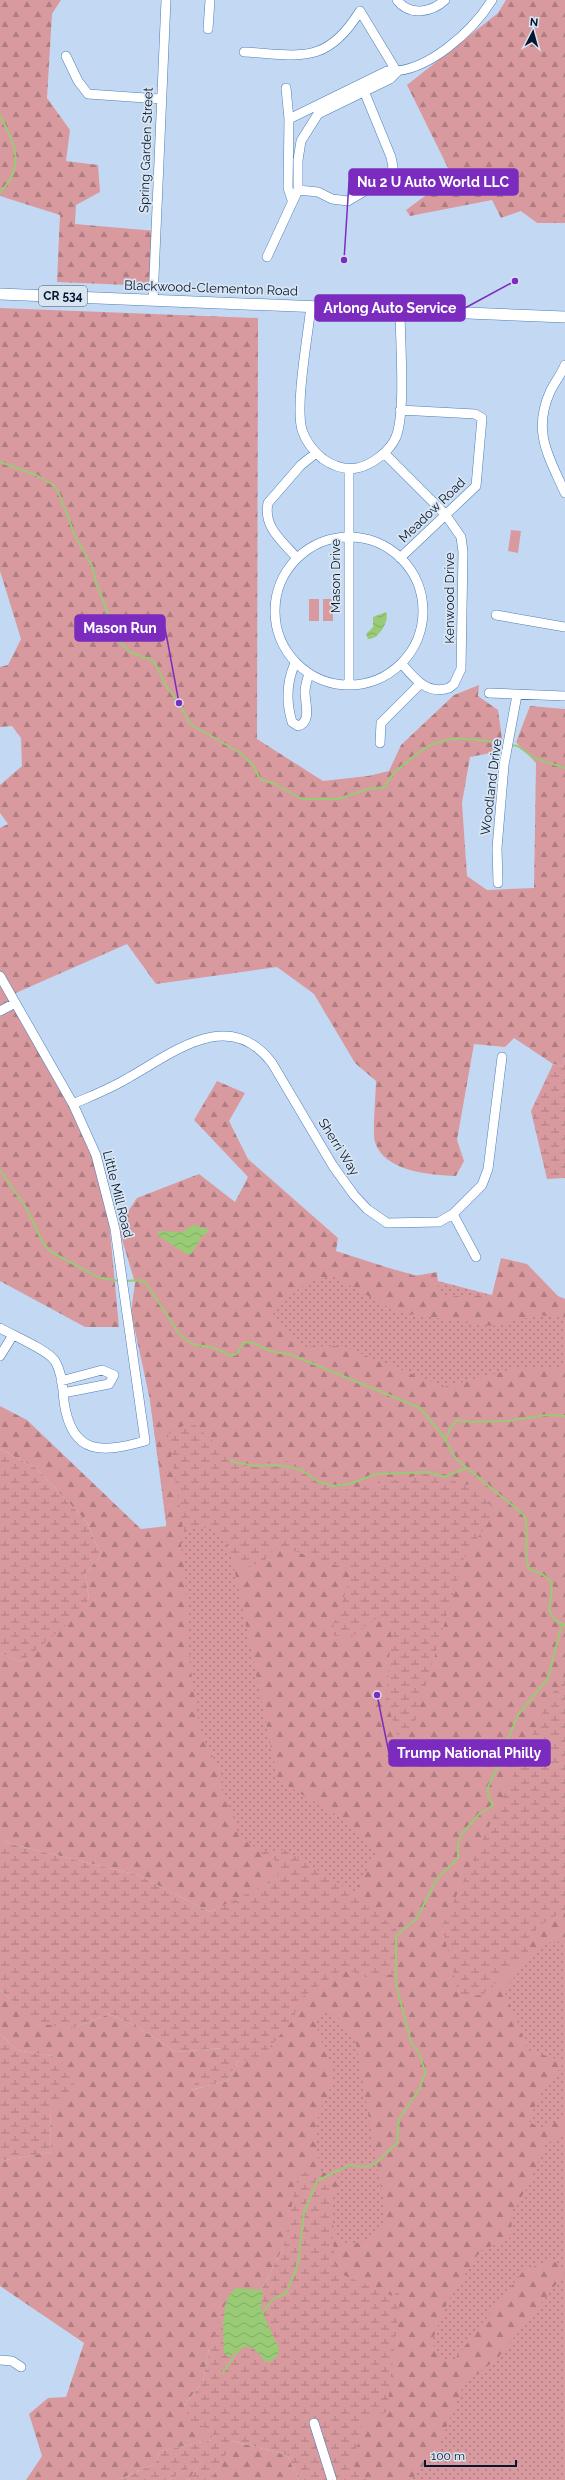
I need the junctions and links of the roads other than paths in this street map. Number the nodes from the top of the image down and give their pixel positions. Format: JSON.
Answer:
{"nodes":[{"id":1,"x":166,"y":0,"type":"edge"},
{"id":2,"x":210,"y":0,"type":"edge"},
{"id":3,"x":397,"y":0,"type":"edge"},
{"id":4,"x":446,"y":0,"type":"edge"},
{"id":5,"x":492,"y":0,"type":"edge"},
{"id":6,"x":208,"y":29,"type":"dead end"},
{"id":7,"x":244,"y":52,"type":"dead end"},
{"id":8,"x":66,"y":56,"type":"dead end"},
{"id":9,"x":397,"y":72,"type":"junction"},
{"id":10,"x":286,"y":88,"type":"dead end"},
{"id":11,"x":364,"y":91,"type":"junction"},
{"id":12,"x":160,"y":99,"type":"junction"},
{"id":13,"x":317,"y":111,"type":"junction"},
{"id":14,"x":289,"y":119,"type":"junction"},
{"id":15,"x":298,"y":190,"type":"junction"},
{"id":16,"x":292,"y":200,"type":"junction"},
{"id":17,"x":267,"y":257,"type":"dead end"},
{"id":18,"x":0,"y":294,"type":"edge"},
{"id":19,"x":153,"y":300,"type":"junction"},
{"id":20,"x":311,"y":306,"type":"junction"},
{"id":21,"x":400,"y":310,"type":"junction"},
{"id":22,"x":565,"y":316,"type":"edge"},
{"id":23,"x":565,"y":365,"type":"edge"},
{"id":24,"x":400,"y":410,"type":"junction"},
{"id":25,"x":316,"y":453,"type":"junction"},
{"id":26,"x":384,"y":453,"type":"junction"},
{"id":27,"x":349,"y":469,"type":"junction"},
{"id":28,"x":565,"y":494,"type":"edge"},
{"id":29,"x":445,"y":514,"type":"junction"},
{"id":30,"x":348,"y":536,"type":"junction"},
{"id":31,"x":297,"y":558,"type":"junction"},
{"id":32,"x":400,"y":558,"type":"junction"},
{"id":33,"x":496,"y":615,"type":"dead end"},
{"id":34,"x":565,"y":627,"type":"edge"},
{"id":35,"x":295,"y":662,"type":"junction"},
{"id":36,"x":402,"y":664,"type":"junction"},
{"id":37,"x":309,"y":674,"type":"junction"},
{"id":38,"x":349,"y":683,"type":"junction"},
{"id":39,"x":420,"y":684,"type":"junction"},
{"id":40,"x":489,"y":693,"type":"dead end"},
{"id":41,"x":517,"y":695,"type":"junction"},
{"id":42,"x":565,"y":696,"type":"edge"},
{"id":43,"x":380,"y":742,"type":"dead end"},
{"id":44,"x":498,"y":883,"type":"dead end"},
{"id":45,"x":0,"y":976,"type":"edge"},
{"id":46,"x":15,"y":1003,"type":"junction"},
{"id":47,"x":0,"y":1011,"type":"edge"},
{"id":48,"x":502,"y":1057,"type":"dead end"},
{"id":49,"x":73,"y":1104,"type":"junction"},
{"id":50,"x":453,"y":1214,"type":"junction"},
{"id":51,"x":476,"y":1258,"type":"dead end"},
{"id":52,"x":1,"y":1329,"type":"edge"},
{"id":53,"x":13,"y":1335,"type":"junction"},
{"id":54,"x":0,"y":1356,"type":"edge"},
{"id":55,"x":61,"y":1381,"type":"junction"},
{"id":56,"x":63,"y":1393,"type":"junction"},
{"id":57,"x":0,"y":2360,"type":"edge"},
{"id":58,"x":21,"y":2367,"type":"dead end"},
{"id":59,"x":314,"y":2423,"type":"dead end"},
{"id":60,"x":332,"y":2480,"type":"edge"}],
"edges":[{"from":1,"to":12,"type":"street","name":"Spring Garden Street"},
{"from":2,"to":6,"type":"street"},
{"from":3,"to":4,"type":"street"},
{"from":5,"to":9,"type":"street"},
{"from":7,"to":9,"type":"street"},
{"from":8,"to":12,"type":"street"},
{"from":9,"to":11,"type":"street"},
{"from":9,"to":13,"type":"street"},
{"from":10,"to":14,"type":"street"},
{"from":11,"to":13,"type":"street"},
{"from":11,"to":15,"type":"street"},
{"from":12,"to":19,"type":"street","name":"Spring Garden Street"},
{"from":13,"to":14,"type":"street"},
{"from":13,"to":15,"type":"street"},
{"from":14,"to":16,"type":"street"},
{"from":15,"to":16,"type":"street"},
{"from":16,"to":17,"type":"street"},
{"from":18,"to":19,"type":"main road","name":"Blackwood-Clementon Road","number":"CR 534"},
{"from":19,"to":20,"type":"main road","name":"Blackwood-Clementon Road","number":"CR 534"},
{"from":20,"to":21,"type":"main road","name":"Blackwood-Clementon Road","number":"CR 534"},
{"from":20,"to":25,"type":"street"},
{"from":21,"to":22,"type":"main road","name":"Blackwood-Clementon Road","number":"CR 534"},
{"from":21,"to":24,"type":"street"},
{"from":23,"to":28,"type":"street"},
{"from":24,"to":26,"type":"street"},
{"from":24,"to":29,"type":"street","name":"Meadow Road"},
{"from":25,"to":27,"type":"street"},
{"from":25,"to":31,"type":"street"},
{"from":26,"to":27,"type":"street"},
{"from":26,"to":29,"type":"street","name":"Kenwood Drive"},
{"from":27,"to":30,"type":"street","name":"Mason Drive"},
{"from":29,"to":32,"type":"street","name":"Meadow Road"},
{"from":29,"to":39,"type":"street","name":"Kenwood Drive"},
{"from":30,"to":31,"type":"street"},
{"from":30,"to":32,"type":"street"},
{"from":30,"to":38,"type":"street","name":"Mason Drive"},
{"from":31,"to":35,"type":"street"},
{"from":32,"to":36,"type":"street"},
{"from":33,"to":34,"type":"street"},
{"from":35,"to":37,"type":"street"},
{"from":35,"to":37,"type":"street"},
{"from":36,"to":38,"type":"street"},
{"from":36,"to":39,"type":"street"},
{"from":37,"to":38,"type":"street"},
{"from":39,"to":43,"type":"street"},
{"from":40,"to":41,"type":"street"},
{"from":41,"to":42,"type":"street"},
{"from":41,"to":44,"type":"street","name":"Woodland Drive"},
{"from":45,"to":46,"type":"street","name":"Little Mill Road"},
{"from":46,"to":47,"type":"street"},
{"from":46,"to":49,"type":"street","name":"Little Mill Road"},
{"from":48,"to":50,"type":"street","name":"Sherri Way"},
{"from":49,"to":50,"type":"street","name":"Sherri Way"},
{"from":49,"to":56,"type":"street","name":"Little Mill Road"},
{"from":50,"to":51,"type":"street"},
{"from":52,"to":53,"type":"street"},
{"from":53,"to":54,"type":"street"},
{"from":53,"to":55,"type":"street"},
{"from":55,"to":56,"type":"street"},
{"from":55,"to":56,"type":"street"},
{"from":57,"to":58,"type":"street"},
{"from":59,"to":60,"type":"street"}]}
